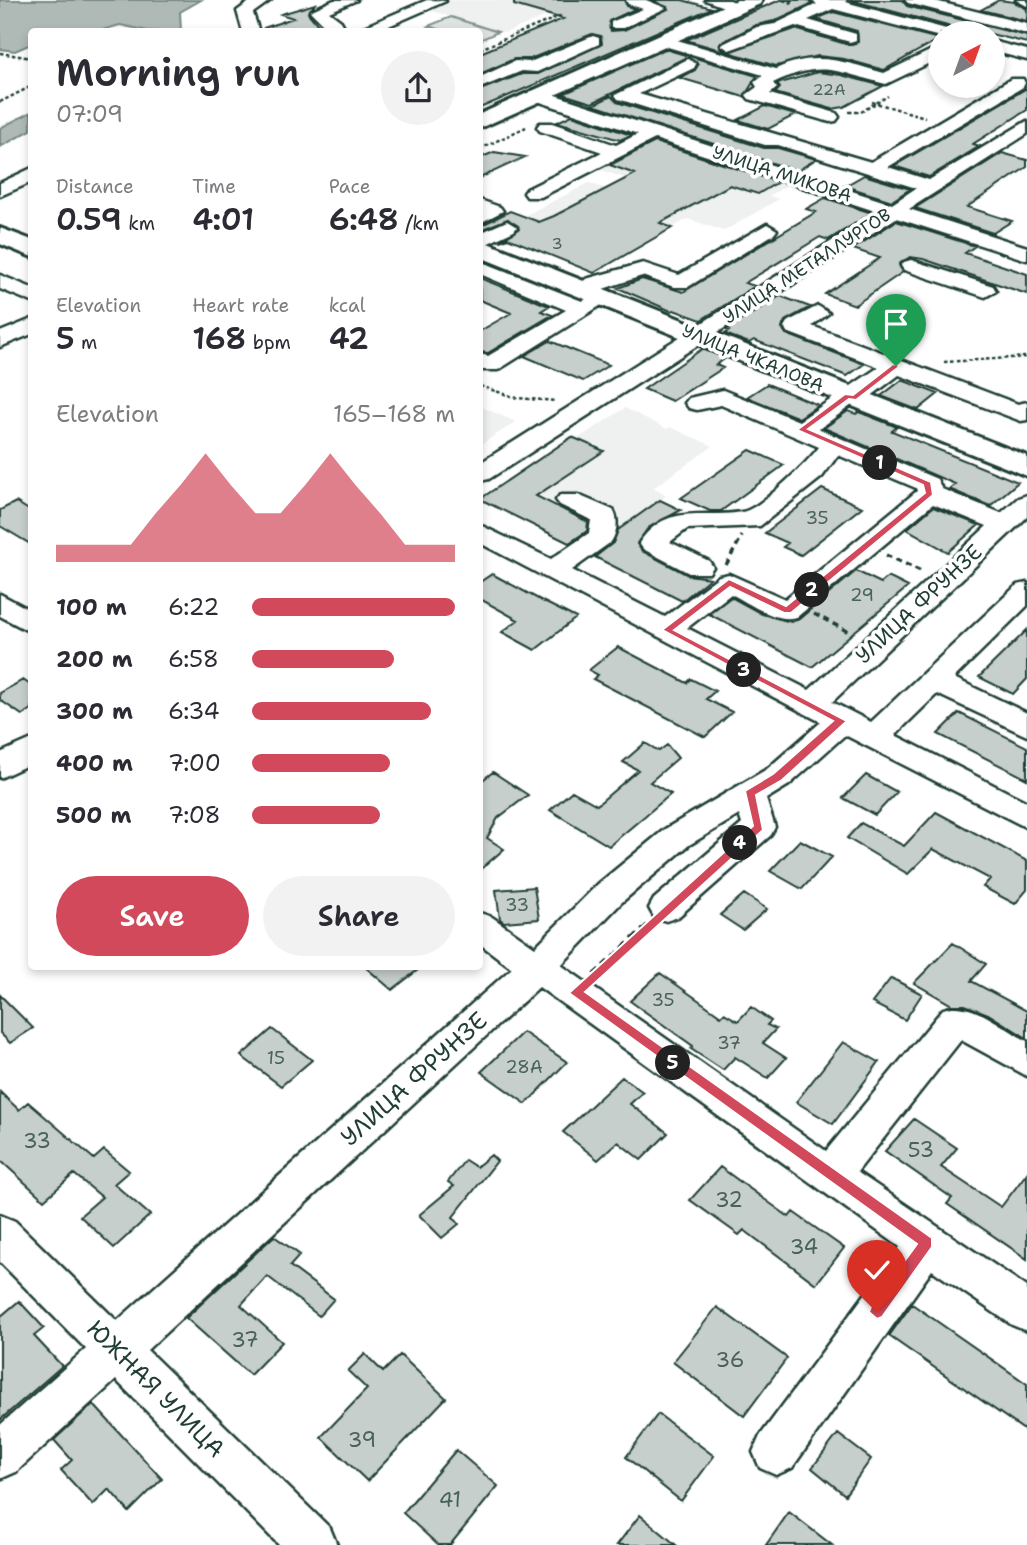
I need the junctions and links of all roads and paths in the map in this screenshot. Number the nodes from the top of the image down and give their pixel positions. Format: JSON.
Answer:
{"nodes":[{"id":1,"x":263,"y":0,"type":"edge"},
{"id":2,"x":349,"y":0,"type":"edge"},
{"id":3,"x":633,"y":0,"type":"edge"},
{"id":4,"x":713,"y":0,"type":"edge"},
{"id":5,"x":913,"y":0,"type":"edge"},
{"id":6,"x":438,"y":1,"type":"edge"},
{"id":7,"x":829,"y":1,"type":"edge"},
{"id":8,"x":745,"y":3,"type":"edge"},
{"id":9,"x":939,"y":3,"type":"edge"},
{"id":10,"x":562,"y":15,"type":"dead end"},
{"id":11,"x":793,"y":22,"type":"junction"},
{"id":12,"x":617,"y":25,"type":"dead end"},
{"id":13,"x":250,"y":28,"type":"edge"},
{"id":14,"x":337,"y":28,"type":"edge"},
{"id":15,"x":370,"y":28,"type":"edge"},
{"id":16,"x":928,"y":29,"type":"edge"},
{"id":17,"x":1027,"y":29,"type":"edge"},
{"id":18,"x":850,"y":37,"type":"dead end"},
{"id":19,"x":660,"y":40,"type":"junction"},
{"id":20,"x":593,"y":41,"type":"dead end"},
{"id":21,"x":729,"y":45,"type":"dead end"},
{"id":22,"x":483,"y":48,"type":"edge"},
{"id":23,"x":1005,"y":49,"type":"edge"},
{"id":24,"x":0,"y":53,"type":"edge"},
{"id":25,"x":1027,"y":55,"type":"edge"},
{"id":26,"x":28,"y":57,"type":"edge"},
{"id":27,"x":928,"y":60,"type":"edge"},
{"id":28,"x":688,"y":64,"type":"dead end"},
{"id":29,"x":777,"y":74,"type":"junction"},
{"id":30,"x":484,"y":78,"type":"edge"},
{"id":31,"x":886,"y":79,"type":"junction"},
{"id":32,"x":1005,"y":79,"type":"edge"},
{"id":33,"x":1022,"y":84,"type":"edge"},
{"id":34,"x":28,"y":88,"type":"edge"},
{"id":35,"x":542,"y":93,"type":"junction"},
{"id":36,"x":0,"y":102,"type":"edge"},
{"id":37,"x":825,"y":116,"type":"junction"},
{"id":38,"x":483,"y":121,"type":"edge"},
{"id":39,"x":538,"y":126,"type":"joint"},
{"id":40,"x":1027,"y":126,"type":"edge"},
{"id":41,"x":654,"y":133,"type":"junction"},
{"id":42,"x":773,"y":139,"type":"junction"},
{"id":43,"x":483,"y":148,"type":"edge"},
{"id":44,"x":617,"y":151,"type":"junction"},
{"id":45,"x":736,"y":159,"type":"junction"},
{"id":46,"x":872,"y":169,"type":"junction"},
{"id":47,"x":28,"y":176,"type":"edge"},
{"id":48,"x":930,"y":187,"type":"junction"},
{"id":49,"x":0,"y":190,"type":"edge"},
{"id":50,"x":534,"y":193,"type":"dead end"},
{"id":51,"x":483,"y":207,"type":"edge"},
{"id":52,"x":893,"y":210,"type":"junction"},
{"id":53,"x":483,"y":216,"type":"edge"},
{"id":54,"x":507,"y":227,"type":"dead end"},
{"id":55,"x":768,"y":230,"type":"dead end"},
{"id":56,"x":961,"y":232,"type":"junction"},
{"id":57,"x":0,"y":235,"type":"edge"},
{"id":58,"x":483,"y":239,"type":"edge"},
{"id":59,"x":28,"y":248,"type":"edge"},
{"id":60,"x":483,"y":249,"type":"edge"},
{"id":61,"x":1027,"y":254,"type":"edge"},
{"id":62,"x":483,"y":268,"type":"edge"},
{"id":63,"x":0,"y":281,"type":"edge"},
{"id":64,"x":985,"y":291,"type":"dead end"},
{"id":65,"x":28,"y":294,"type":"edge"},
{"id":66,"x":589,"y":299,"type":"junction"},
{"id":67,"x":818,"y":313,"type":"dead end"},
{"id":68,"x":28,"y":328,"type":"edge"},
{"id":69,"x":698,"y":336,"type":"junction"},
{"id":70,"x":0,"y":340,"type":"edge"},
{"id":71,"x":1027,"y":357,"type":"edge"},
{"id":72,"x":483,"y":362,"type":"edge"},
{"id":73,"x":896,"y":366,"type":"junction"},
{"id":74,"x":483,"y":388,"type":"edge"},
{"id":75,"x":851,"y":397,"type":"junction"},
{"id":76,"x":558,"y":401,"type":"dead end"},
{"id":77,"x":697,"y":403,"type":"dead end"},
{"id":78,"x":1027,"y":409,"type":"edge"},
{"id":79,"x":802,"y":430,"type":"junction"},
{"id":80,"x":834,"y":444,"type":"junction"},
{"id":81,"x":1027,"y":467,"type":"edge"},
{"id":82,"x":483,"y":472,"type":"edge"},
{"id":83,"x":930,"y":494,"type":"junction"},
{"id":84,"x":569,"y":500,"type":"dead end"},
{"id":85,"x":1027,"y":503,"type":"edge"},
{"id":86,"x":751,"y":520,"type":"junction"},
{"id":87,"x":1004,"y":524,"type":"junction"},
{"id":88,"x":483,"y":535,"type":"edge"},
{"id":89,"x":866,"y":546,"type":"junction"},
{"id":90,"x":726,"y":566,"type":"dead end"},
{"id":91,"x":699,"y":567,"type":"dead end"},
{"id":92,"x":552,"y":571,"type":"junction"},
{"id":93,"x":932,"y":576,"type":"dead end"},
{"id":94,"x":1027,"y":591,"type":"edge"},
{"id":95,"x":0,"y":603,"type":"edge"},
{"id":96,"x":794,"y":605,"type":"junction"},
{"id":97,"x":28,"y":621,"type":"edge"},
{"id":98,"x":667,"y":630,"type":"junction"},
{"id":99,"x":864,"y":639,"type":"dead end"},
{"id":100,"x":934,"y":680,"type":"junction"},
{"id":101,"x":810,"y":705,"type":"junction"},
{"id":102,"x":1024,"y":719,"type":"edge"},
{"id":103,"x":841,"y":721,"type":"junction"},
{"id":104,"x":874,"y":737,"type":"junction"},
{"id":105,"x":28,"y":751,"type":"edge"},
{"id":106,"x":0,"y":767,"type":"edge"},
{"id":107,"x":749,"y":794,"type":"junction"},
{"id":108,"x":1027,"y":817,"type":"edge"},
{"id":109,"x":666,"y":908,"type":"joint"},
{"id":110,"x":483,"y":928,"type":"edge"},
{"id":111,"x":538,"y":966,"type":"junction"},
{"id":112,"x":575,"y":993,"type":"junction"},
{"id":113,"x":1027,"y":1060,"type":"edge"},
{"id":114,"x":830,"y":1176,"type":"junction"},
{"id":115,"x":0,"y":1234,"type":"edge"},
{"id":116,"x":927,"y":1242,"type":"junction"},
{"id":117,"x":1027,"y":1311,"type":"edge"},
{"id":118,"x":117,"y":1350,"type":"junction"},
{"id":119,"x":776,"y":1451,"type":"dead end"},
{"id":120,"x":0,"y":1457,"type":"edge"},
{"id":121,"x":313,"y":1545,"type":"edge"}],
"edges":[{"from":1,"to":13,"type":"street"},
{"from":2,"to":14,"type":"street"},
{"from":3,"to":12,"type":"street"},
{"from":4,"to":8,"type":"street"},
{"from":5,"to":9,"type":"street"},
{"from":6,"to":15,"type":"street"},
{"from":7,"to":11,"type":"street"},
{"from":7,"to":16,"type":"street"},
{"from":8,"to":19,"type":"main road"},
{"from":9,"to":17,"type":"street"},
{"from":10,"to":22,"type":"path"},
{"from":11,"to":18,"type":"street"},
{"from":11,"to":21,"type":"street"},
{"from":19,"to":29,"type":"street"},
{"from":19,"to":35,"type":"main road"},
{"from":20,"to":30,"type":"street"},
{"from":23,"to":25,"type":"street"},
{"from":24,"to":26,"type":"path"},
{"from":27,"to":31,"type":"street"},
{"from":28,"to":42,"type":"street"},
{"from":29,"to":31,"type":"street"},
{"from":29,"to":37,"type":"street"},
{"from":30,"to":35,"type":"street","name":"УЛИЦА МИКОВА"},
{"from":31,"to":37,"type":"path"},
{"from":32,"to":33,"type":"street"},
{"from":33,"to":46,"type":"street"},
{"from":34,"to":36,"type":"path"},
{"from":35,"to":38,"type":"main road"},
{"from":35,"to":41,"type":"street","name":"УЛИЦА МИКОВА"},
{"from":37,"to":42,"type":"street"},
{"from":39,"to":43,"type":"path"},
{"from":39,"to":44,"type":"street"},
{"from":40,"to":48,"type":"street","name":"УЛИЦА МЕТАЛЛУРГОВ"},
{"from":41,"to":44,"type":"street"},
{"from":41,"to":45,"type":"street","name":"УЛИЦА МИКОВА"},
{"from":42,"to":45,"type":"street"},
{"from":42,"to":46,"type":"street"},
{"from":44,"to":50,"type":"street"},
{"from":45,"to":52,"type":"street","name":"УЛИЦА МИКОВА"},
{"from":46,"to":48,"type":"street"},
{"from":47,"to":49,"type":"street"},
{"from":48,"to":52,"type":"street","name":"УЛИЦА МЕТАЛЛУРГОВ"},
{"from":51,"to":53,"type":"street"},
{"from":52,"to":56,"type":"street","name":"УЛИЦА МИКОВА"},
{"from":52,"to":69,"type":"street","name":"УЛИЦА МЕТАЛЛУРГОВ"},
{"from":54,"to":58,"type":"street"},
{"from":55,"to":66,"type":"street"},
{"from":56,"to":61,"type":"street","name":"УЛИЦА МИКОВА"},
{"from":56,"to":64,"type":"street"},
{"from":57,"to":59,"type":"main road"},
{"from":60,"to":66,"type":"main road","name":"УЛИЦА ЧКАЛОВА"},
{"from":62,"to":66,"type":"street"},
{"from":63,"to":65,"type":"street"},
{"from":66,"to":69,"type":"main road","name":"УЛИЦА ЧКАЛОВА"},
{"from":66,"to":72,"type":"street"},
{"from":67,"to":73,"type":"street"},
{"from":68,"to":70,"type":"street"},
{"from":69,"to":75,"type":"main road","name":"УЛИЦА ЧКАЛОВА"},
{"from":69,"to":82,"type":"street","name":"УЛИЦА МЕТАЛЛУРГОВ"},
{"from":71,"to":73,"type":"path"},
{"from":73,"to":75,"type":"street"},
{"from":73,"to":78,"type":"street"},
{"from":74,"to":76,"type":"path"},
{"from":75,"to":79,"type":"street"},
{"from":75,"to":81,"type":"main road","name":"УЛИЦА ЧКАЛОВА"},
{"from":77,"to":79,"type":"street"},
{"from":79,"to":80,"type":"street"},
{"from":80,"to":83,"type":"street"},
{"from":80,"to":86,"type":"street"},
{"from":83,"to":87,"type":"street"},
{"from":83,"to":89,"type":"street"},
{"from":84,"to":92,"type":"street"},
{"from":85,"to":87,"type":"street","name":"УЛИЦА ФРУНЗЕ"},
{"from":86,"to":90,"type":"path"},
{"from":86,"to":91,"type":"street"},
{"from":87,"to":101,"type":"street","name":"УЛИЦА ФРУНЗЕ"},
{"from":88,"to":92,"type":"street"},
{"from":89,"to":93,"type":"path"},
{"from":89,"to":96,"type":"street"},
{"from":92,"to":98,"type":"street"},
{"from":94,"to":100,"type":"street"},
{"from":95,"to":97,"type":"street"},
{"from":96,"to":98,"type":"street"},
{"from":96,"to":99,"type":"path"},
{"from":98,"to":101,"type":"street"},
{"from":100,"to":102,"type":"street"},
{"from":100,"to":104,"type":"street"},
{"from":101,"to":103,"type":"street"},
{"from":103,"to":104,"type":"street"},
{"from":103,"to":107,"type":"street","name":"УЛИЦА ФРУНЗЕ"},
{"from":104,"to":108,"type":"street"},
{"from":105,"to":106,"type":"street"},
{"from":107,"to":109,"type":"street"},
{"from":107,"to":111,"type":"street","name":"УЛИЦА ФРУНЗЕ"},
{"from":109,"to":112,"type":"path"},
{"from":110,"to":111,"type":"street"},
{"from":111,"to":112,"type":"street"},
{"from":111,"to":118,"type":"street","name":"УЛИЦА ФРУНЗЕ"},
{"from":112,"to":114,"type":"street"},
{"from":113,"to":114,"type":"street"},
{"from":114,"to":116,"type":"street"},
{"from":115,"to":118,"type":"street","name":"ЮЖНАЯ УЛИЦА"},
{"from":116,"to":117,"type":"street"},
{"from":116,"to":119,"type":"street"},
{"from":118,"to":120,"type":"street","name":"УЛИЦА ФРУНЗЕ"},
{"from":118,"to":121,"type":"street","name":"ЮЖНАЯ УЛИЦА"}]}
